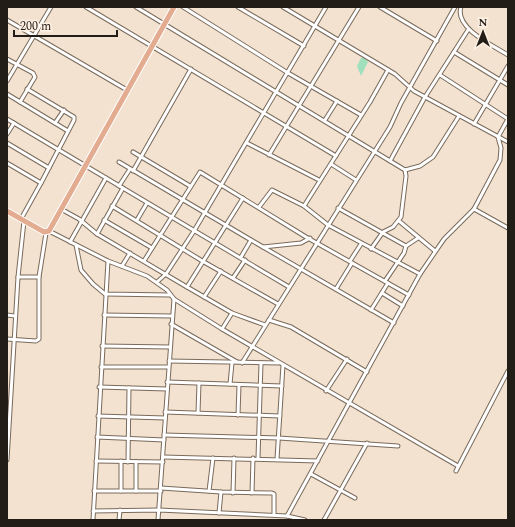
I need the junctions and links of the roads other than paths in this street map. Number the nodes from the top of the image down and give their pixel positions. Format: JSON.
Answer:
{"nodes":[{"id":1,"x":51,"y":7,"type":"edge"},
{"id":2,"x":86,"y":7,"type":"edge"},
{"id":3,"x":136,"y":7,"type":"edge"},
{"id":4,"x":174,"y":7,"type":"edge"},
{"id":5,"x":183,"y":7,"type":"edge"},
{"id":6,"x":238,"y":7,"type":"edge"},
{"id":7,"x":284,"y":7,"type":"edge"},
{"id":8,"x":326,"y":7,"type":"edge"},
{"id":9,"x":359,"y":7,"type":"edge"},
{"id":10,"x":380,"y":7,"type":"edge"},
{"id":11,"x":456,"y":7,"type":"edge"},
{"id":12,"x":461,"y":8,"type":"edge"},
{"id":13,"x":7,"y":20,"type":"edge"},
{"id":14,"x":165,"y":24,"type":"junction"},
{"id":15,"x":315,"y":26,"type":"junction"},
{"id":16,"x":468,"y":30,"type":"junction"},
{"id":17,"x":33,"y":35,"type":"junction"},
{"id":18,"x":338,"y":40,"type":"junction"},
{"id":19,"x":437,"y":41,"type":"junction"},
{"id":20,"x":152,"y":46,"type":"junction"},
{"id":21,"x":304,"y":46,"type":"junction"},
{"id":22,"x":454,"y":52,"type":"junction"},
{"id":23,"x":508,"y":55,"type":"edge"},
{"id":24,"x":7,"y":59,"type":"edge"},
{"id":25,"x":16,"y":65,"type":"junction"},
{"id":26,"x":508,"y":66,"type":"edge"},
{"id":27,"x":191,"y":69,"type":"junction"},
{"id":28,"x":388,"y":70,"type":"junction"},
{"id":29,"x":288,"y":73,"type":"junction"},
{"id":30,"x":440,"y":75,"type":"junction"},
{"id":31,"x":7,"y":81,"type":"edge"},
{"id":32,"x":499,"y":81,"type":"junction"},
{"id":33,"x":508,"y":85,"type":"edge"},
{"id":34,"x":311,"y":86,"type":"junction"},
{"id":35,"x":27,"y":88,"type":"junction"},
{"id":36,"x":410,"y":88,"type":"junction"},
{"id":37,"x":127,"y":90,"type":"junction"},
{"id":38,"x":277,"y":92,"type":"junction"},
{"id":39,"x":7,"y":94,"type":"edge"},
{"id":40,"x":425,"y":97,"type":"junction"},
{"id":41,"x":337,"y":101,"type":"junction"},
{"id":42,"x":20,"y":102,"type":"junction"},
{"id":43,"x":298,"y":105,"type":"junction"},
{"id":44,"x":485,"y":105,"type":"junction"},
{"id":45,"x":64,"y":110,"type":"junction"},
{"id":46,"x":264,"y":113,"type":"junction"},
{"id":47,"x":361,"y":115,"type":"junction"},
{"id":48,"x":459,"y":116,"type":"junction"},
{"id":49,"x":7,"y":119,"type":"edge"},
{"id":50,"x":508,"y":119,"type":"edge"},
{"id":51,"x":325,"y":120,"type":"junction"},
{"id":52,"x":14,"y":123,"type":"junction"},
{"id":53,"x":55,"y":123,"type":"junction"},
{"id":54,"x":474,"y":124,"type":"junction"},
{"id":55,"x":286,"y":126,"type":"junction"},
{"id":56,"x":68,"y":131,"type":"junction"},
{"id":57,"x":7,"y":134,"type":"edge"},
{"id":58,"x":349,"y":136,"type":"junction"},
{"id":59,"x":498,"y":137,"type":"junction"},
{"id":60,"x":247,"y":142,"type":"junction"},
{"id":61,"x":508,"y":142,"type":"edge"},
{"id":62,"x":7,"y":144,"type":"edge"},
{"id":63,"x":59,"y":150,"type":"junction"},
{"id":64,"x":374,"y":151,"type":"junction"},
{"id":65,"x":133,"y":152,"type":"dead end"},
{"id":66,"x":269,"y":155,"type":"junction"},
{"id":67,"x":336,"y":156,"type":"junction"},
{"id":68,"x":141,"y":157,"type":"junction"},
{"id":69,"x":118,"y":162,"type":"dead end"},
{"id":70,"x":390,"y":162,"type":"junction"},
{"id":71,"x":7,"y":163,"type":"edge"},
{"id":72,"x":331,"y":164,"type":"junction"},
{"id":73,"x":85,"y":166,"type":"junction"},
{"id":74,"x":50,"y":168,"type":"junction"},
{"id":75,"x":132,"y":170,"type":"junction"},
{"id":76,"x":405,"y":170,"type":"junction"},
{"id":77,"x":106,"y":178,"type":"junction"},
{"id":78,"x":320,"y":180,"type":"junction"},
{"id":79,"x":356,"y":180,"type":"junction"},
{"id":80,"x":41,"y":184,"type":"junction"},
{"id":81,"x":222,"y":184,"type":"junction"},
{"id":82,"x":190,"y":186,"type":"junction"},
{"id":83,"x":121,"y":187,"type":"junction"},
{"id":84,"x":243,"y":198,"type":"junction"},
{"id":85,"x":182,"y":199,"type":"junction"},
{"id":86,"x":147,"y":203,"type":"junction"},
{"id":87,"x":112,"y":206,"type":"junction"},
{"id":88,"x":304,"y":206,"type":"junction"},
{"id":89,"x":259,"y":207,"type":"junction"},
{"id":90,"x":338,"y":208,"type":"junction"},
{"id":91,"x":61,"y":209,"type":"junction"},
{"id":92,"x":474,"y":209,"type":"junction"},
{"id":93,"x":7,"y":210,"type":"edge"},
{"id":94,"x":205,"y":212,"type":"junction"},
{"id":95,"x":171,"y":217,"type":"junction"},
{"id":96,"x":22,"y":220,"type":"junction"},
{"id":97,"x":104,"y":220,"type":"junction"},
{"id":98,"x":137,"y":220,"type":"junction"},
{"id":99,"x":398,"y":221,"type":"junction"},
{"id":100,"x":81,"y":222,"type":"junction"},
{"id":101,"x":227,"y":225,"type":"junction"},
{"id":102,"x":328,"y":225,"type":"junction"},
{"id":103,"x":508,"y":228,"type":"edge"},
{"id":104,"x":194,"y":231,"type":"junction"},
{"id":105,"x":47,"y":232,"type":"junction"},
{"id":106,"x":383,"y":232,"type":"junction"},
{"id":107,"x":97,"y":234,"type":"junction"},
{"id":108,"x":160,"y":235,"type":"junction"},
{"id":109,"x":310,"y":238,"type":"junction"},
{"id":110,"x":418,"y":238,"type":"junction"},
{"id":111,"x":251,"y":240,"type":"junction"},
{"id":112,"x":70,"y":242,"type":"junction"},
{"id":113,"x":216,"y":242,"type":"junction"},
{"id":114,"x":317,"y":242,"type":"junction"},
{"id":115,"x":361,"y":244,"type":"junction"},
{"id":116,"x":76,"y":245,"type":"junction"},
{"id":117,"x":406,"y":246,"type":"junction"},
{"id":118,"x":263,"y":247,"type":"junction"},
{"id":119,"x":152,"y":248,"type":"junction"},
{"id":120,"x":182,"y":249,"type":"junction"},
{"id":121,"x":371,"y":249,"type":"junction"},
{"id":122,"x":435,"y":252,"type":"junction"},
{"id":123,"x":130,"y":253,"type":"junction"},
{"id":124,"x":241,"y":257,"type":"junction"},
{"id":125,"x":245,"y":260,"type":"junction"},
{"id":126,"x":108,"y":261,"type":"junction"},
{"id":127,"x":144,"y":261,"type":"junction"},
{"id":128,"x":204,"y":262,"type":"junction"},
{"id":129,"x":351,"y":262,"type":"junction"},
{"id":130,"x":397,"y":263,"type":"junction"},
{"id":131,"x":122,"y":266,"type":"junction"},
{"id":132,"x":300,"y":269,"type":"junction"},
{"id":133,"x":221,"y":271,"type":"junction"},
{"id":134,"x":166,"y":274,"type":"junction"},
{"id":135,"x":420,"y":274,"type":"junction"},
{"id":136,"x":18,"y":277,"type":"junction"},
{"id":137,"x":39,"y":277,"type":"junction"},
{"id":138,"x":233,"y":278,"type":"junction"},
{"id":139,"x":157,"y":282,"type":"junction"},
{"id":140,"x":386,"y":282,"type":"junction"},
{"id":141,"x":289,"y":286,"type":"junction"},
{"id":142,"x":187,"y":287,"type":"junction"},
{"id":143,"x":336,"y":289,"type":"junction"},
{"id":144,"x":382,"y":293,"type":"junction"},
{"id":145,"x":105,"y":294,"type":"junction"},
{"id":146,"x":170,"y":294,"type":"junction"},
{"id":147,"x":409,"y":295,"type":"junction"},
{"id":148,"x":204,"y":297,"type":"junction"},
{"id":149,"x":174,"y":299,"type":"junction"},
{"id":150,"x":278,"y":304,"type":"junction"},
{"id":151,"x":403,"y":306,"type":"junction"},
{"id":152,"x":371,"y":310,"type":"junction"},
{"id":153,"x":232,"y":313,"type":"junction"},
{"id":154,"x":7,"y":315,"type":"edge"},
{"id":155,"x":104,"y":315,"type":"junction"},
{"id":156,"x":15,"y":316,"type":"junction"},
{"id":157,"x":172,"y":316,"type":"junction"},
{"id":158,"x":269,"y":320,"type":"junction"},
{"id":159,"x":394,"y":323,"type":"junction"},
{"id":160,"x":171,"y":324,"type":"junction"},
{"id":161,"x":265,"y":325,"type":"junction"},
{"id":162,"x":222,"y":329,"type":"junction"},
{"id":163,"x":7,"y":339,"type":"edge"},
{"id":164,"x":14,"y":340,"type":"junction"},
{"id":165,"x":102,"y":346,"type":"junction"},
{"id":166,"x":170,"y":347,"type":"junction"},
{"id":167,"x":252,"y":347,"type":"junction"},
{"id":168,"x":347,"y":359,"type":"junction"},
{"id":169,"x":169,"y":361,"type":"junction"},
{"id":170,"x":232,"y":363,"type":"junction"},
{"id":171,"x":240,"y":363,"type":"junction"},
{"id":172,"x":261,"y":363,"type":"junction"},
{"id":173,"x":279,"y":363,"type":"junction"},
{"id":174,"x":283,"y":365,"type":"junction"},
{"id":175,"x":100,"y":367,"type":"junction"},
{"id":176,"x":168,"y":367,"type":"junction"},
{"id":177,"x":508,"y":371,"type":"edge"},
{"id":178,"x":367,"y":372,"type":"junction"},
{"id":179,"x":167,"y":382,"type":"junction"},
{"id":180,"x":199,"y":383,"type":"junction"},
{"id":181,"x":230,"y":384,"type":"junction"},
{"id":182,"x":239,"y":385,"type":"junction"},
{"id":183,"x":260,"y":386,"type":"junction"},
{"id":184,"x":282,"y":386,"type":"junction"},
{"id":185,"x":100,"y":387,"type":"junction"},
{"id":186,"x":129,"y":388,"type":"junction"},
{"id":187,"x":166,"y":389,"type":"junction"},
{"id":188,"x":326,"y":391,"type":"junction"},
{"id":189,"x":9,"y":396,"type":"edge"},
{"id":190,"x":350,"y":404,"type":"junction"},
{"id":191,"x":165,"y":412,"type":"junction"},
{"id":192,"x":198,"y":413,"type":"junction"},
{"id":193,"x":238,"y":415,"type":"junction"},
{"id":194,"x":98,"y":416,"type":"junction"},
{"id":195,"x":258,"y":416,"type":"junction"},
{"id":196,"x":280,"y":416,"type":"junction"},
{"id":197,"x":8,"y":417,"type":"edge"},
{"id":198,"x":129,"y":417,"type":"junction"},
{"id":199,"x":165,"y":418,"type":"junction"},
{"id":200,"x":164,"y":435,"type":"junction"},
{"id":201,"x":258,"y":437,"type":"junction"},
{"id":202,"x":97,"y":438,"type":"junction"},
{"id":203,"x":279,"y":438,"type":"junction"},
{"id":204,"x":128,"y":439,"type":"junction"},
{"id":205,"x":164,"y":440,"type":"junction"},
{"id":206,"x":329,"y":440,"type":"junction"},
{"id":207,"x":367,"y":443,"type":"junction"},
{"id":208,"x":398,"y":446,"type":"dead end"},
{"id":209,"x":163,"y":457,"type":"junction"},
{"id":210,"x":213,"y":458,"type":"junction"},
{"id":211,"x":234,"y":458,"type":"junction"},
{"id":212,"x":253,"y":458,"type":"junction"},
{"id":213,"x":258,"y":458,"type":"junction"},
{"id":214,"x":277,"y":459,"type":"junction"},
{"id":215,"x":7,"y":460,"type":"edge"},
{"id":216,"x":96,"y":461,"type":"junction"},
{"id":217,"x":121,"y":461,"type":"junction"},
{"id":218,"x":318,"y":461,"type":"junction"},
{"id":219,"x":128,"y":462,"type":"junction"},
{"id":220,"x":136,"y":462,"type":"junction"},
{"id":221,"x":163,"y":462,"type":"junction"},
{"id":222,"x":458,"y":466,"type":"junction"},
{"id":223,"x":456,"y":471,"type":"dead end"},
{"id":224,"x":310,"y":474,"type":"junction"},
{"id":225,"x":161,"y":489,"type":"junction"},
{"id":226,"x":94,"y":491,"type":"junction"},
{"id":227,"x":121,"y":491,"type":"junction"},
{"id":228,"x":136,"y":491,"type":"junction"},
{"id":229,"x":342,"y":491,"type":"junction"},
{"id":230,"x":209,"y":492,"type":"junction"},
{"id":231,"x":221,"y":492,"type":"junction"},
{"id":232,"x":233,"y":493,"type":"junction"},
{"id":233,"x":252,"y":493,"type":"junction"},
{"id":234,"x":355,"y":498,"type":"dead end"},
{"id":235,"x":120,"y":510,"type":"junction"},
{"id":236,"x":159,"y":510,"type":"junction"},
{"id":237,"x":93,"y":512,"type":"junction"},
{"id":238,"x":219,"y":512,"type":"junction"},
{"id":239,"x":274,"y":515,"type":"junction"},
{"id":240,"x":287,"y":516,"type":"junction"},
{"id":241,"x":93,"y":520,"type":"edge"},
{"id":242,"x":119,"y":520,"type":"edge"},
{"id":243,"x":158,"y":520,"type":"edge"},
{"id":244,"x":304,"y":520,"type":"edge"},
{"id":245,"x":324,"y":520,"type":"edge"}],
"edges":[{"from":1,"to":17,"type":"street"},
{"from":2,"to":20,"type":"street"},
{"from":3,"to":14,"type":"street"},
{"from":4,"to":14,"type":"main road"},
{"from":5,"to":29,"type":"street"},
{"from":6,"to":21,"type":"street"},
{"from":7,"to":15,"type":"street"},
{"from":8,"to":15,"type":"street"},
{"from":9,"to":18,"type":"street"},
{"from":10,"to":19,"type":"street"},
{"from":11,"to":12,"type":"street"},
{"from":11,"to":19,"type":"street"},
{"from":12,"to":16,"type":"street"},
{"from":13,"to":17,"type":"street"},
{"from":14,"to":20,"type":"main road"},
{"from":14,"to":38,"type":"street"},
{"from":15,"to":18,"type":"street"},
{"from":15,"to":21,"type":"street"},
{"from":16,"to":22,"type":"street"},
{"from":16,"to":23,"type":"street"},
{"from":17,"to":25,"type":"street"},
{"from":17,"to":37,"type":"street"},
{"from":18,"to":28,"type":"street"},
{"from":18,"to":34,"type":"street"},
{"from":19,"to":36,"type":"street"},
{"from":20,"to":27,"type":"street"},
{"from":20,"to":37,"type":"main road"},
{"from":21,"to":29,"type":"street"},
{"from":22,"to":30,"type":"street"},
{"from":22,"to":32,"type":"street"},
{"from":24,"to":25,"type":"street"},
{"from":25,"to":31,"type":"street"},
{"from":25,"to":35,"type":"street"},
{"from":26,"to":32,"type":"street"},
{"from":27,"to":46,"type":"street"},
{"from":27,"to":68,"type":"street"},
{"from":28,"to":36,"type":"street"},
{"from":28,"to":47,"type":"street"},
{"from":29,"to":34,"type":"street"},
{"from":29,"to":38,"type":"street"},
{"from":30,"to":40,"type":"street"},
{"from":30,"to":44,"type":"street"},
{"from":32,"to":33,"type":"street"},
{"from":32,"to":44,"type":"street"},
{"from":34,"to":41,"type":"street"},
{"from":34,"to":43,"type":"street"},
{"from":35,"to":42,"type":"street"},
{"from":35,"to":45,"type":"street"},
{"from":36,"to":40,"type":"street"},
{"from":36,"to":64,"type":"street"},
{"from":37,"to":73,"type":"main road"},
{"from":38,"to":43,"type":"street"},
{"from":38,"to":46,"type":"street"},
{"from":39,"to":42,"type":"street"},
{"from":40,"to":48,"type":"street"},
{"from":40,"to":70,"type":"street"},
{"from":41,"to":47,"type":"street"},
{"from":41,"to":51,"type":"street"},
{"from":42,"to":53,"type":"street"},
{"from":43,"to":51,"type":"street"},
{"from":43,"to":55,"type":"street"},
{"from":44,"to":50,"type":"street"},
{"from":44,"to":54,"type":"street"},
{"from":45,"to":53,"type":"street"},
{"from":45,"to":56,"type":"street"},
{"from":46,"to":55,"type":"street"},
{"from":46,"to":60,"type":"street"},
{"from":47,"to":58,"type":"street"},
{"from":48,"to":54,"type":"street"},
{"from":48,"to":76,"type":"street"},
{"from":49,"to":52,"type":"street"},
{"from":50,"to":59,"type":"street"},
{"from":51,"to":58,"type":"street"},
{"from":52,"to":57,"type":"street"},
{"from":52,"to":63,"type":"street"},
{"from":53,"to":56,"type":"street"},
{"from":54,"to":59,"type":"street"},
{"from":55,"to":66,"type":"street"},
{"from":55,"to":67,"type":"street"},
{"from":56,"to":63,"type":"street"},
{"from":58,"to":64,"type":"street"},
{"from":58,"to":67,"type":"street"},
{"from":59,"to":61,"type":"street"},
{"from":59,"to":92,"type":"street"},
{"from":60,"to":66,"type":"street"},
{"from":60,"to":81,"type":"street"},
{"from":62,"to":74,"type":"street"},
{"from":63,"to":73,"type":"street"},
{"from":63,"to":74,"type":"street"},
{"from":64,"to":70,"type":"street"},
{"from":64,"to":79,"type":"street"},
{"from":65,"to":68,"type":"street"},
{"from":66,"to":78,"type":"street"},
{"from":67,"to":72,"type":"street"},
{"from":68,"to":75,"type":"street"},
{"from":68,"to":82,"type":"street"},
{"from":69,"to":75,"type":"street"},
{"from":70,"to":76,"type":"street"},
{"from":71,"to":80,"type":"street"},
{"from":72,"to":78,"type":"street"},
{"from":72,"to":79,"type":"street"},
{"from":73,"to":77,"type":"street"},
{"from":73,"to":91,"type":"main road"},
{"from":74,"to":80,"type":"street"},
{"from":75,"to":83,"type":"street"},
{"from":75,"to":85,"type":"street"},
{"from":76,"to":99,"type":"street"},
{"from":77,"to":83,"type":"street"},
{"from":77,"to":100,"type":"street"},
{"from":78,"to":88,"type":"street"},
{"from":79,"to":90,"type":"street"},
{"from":80,"to":96,"type":"street"},
{"from":81,"to":82,"type":"street"},
{"from":81,"to":84,"type":"street"},
{"from":81,"to":94,"type":"street"},
{"from":82,"to":85,"type":"street"},
{"from":83,"to":86,"type":"street"},
{"from":83,"to":87,"type":"street"},
{"from":84,"to":89,"type":"street"},
{"from":84,"to":101,"type":"street"},
{"from":85,"to":94,"type":"street"},
{"from":85,"to":95,"type":"street"},
{"from":86,"to":95,"type":"street"},
{"from":86,"to":98,"type":"street"},
{"from":87,"to":97,"type":"street"},
{"from":87,"to":98,"type":"street"},
{"from":88,"to":89,"type":"street"},
{"from":88,"to":102,"type":"street"},
{"from":89,"to":109,"type":"street"},
{"from":90,"to":102,"type":"street"},
{"from":90,"to":106,"type":"street"},
{"from":91,"to":100,"type":"street"},
{"from":91,"to":105,"type":"main road"},
{"from":92,"to":103,"type":"street"},
{"from":92,"to":122,"type":"street"},
{"from":93,"to":96,"type":"main road"},
{"from":94,"to":101,"type":"street"},
{"from":94,"to":104,"type":"street"},
{"from":95,"to":104,"type":"street"},
{"from":95,"to":108,"type":"street"},
{"from":96,"to":105,"type":"main road"},
{"from":96,"to":136,"type":"street"},
{"from":97,"to":107,"type":"street"},
{"from":97,"to":119,"type":"street"},
{"from":98,"to":108,"type":"street"},
{"from":99,"to":106,"type":"street"},
{"from":99,"to":110,"type":"street"},
{"from":100,"to":107,"type":"street"},
{"from":100,"to":112,"type":"street"},
{"from":101,"to":111,"type":"street"},
{"from":101,"to":113,"type":"street"},
{"from":102,"to":114,"type":"street"},
{"from":102,"to":115,"type":"street"},
{"from":104,"to":113,"type":"street"},
{"from":104,"to":120,"type":"street"},
{"from":105,"to":112,"type":"street"},
{"from":105,"to":137,"type":"street"},
{"from":106,"to":117,"type":"street"},
{"from":106,"to":121,"type":"street"},
{"from":107,"to":123,"type":"street"},
{"from":108,"to":119,"type":"street"},
{"from":108,"to":120,"type":"street"},
{"from":109,"to":114,"type":"street"},
{"from":109,"to":118,"type":"street"},
{"from":110,"to":117,"type":"street"},
{"from":110,"to":122,"type":"street"},
{"from":111,"to":118,"type":"street"},
{"from":111,"to":124,"type":"street"},
{"from":112,"to":116,"type":"street"},
{"from":113,"to":124,"type":"street"},
{"from":113,"to":128,"type":"street"},
{"from":114,"to":129,"type":"street"},
{"from":114,"to":132,"type":"street"},
{"from":115,"to":121,"type":"street"},
{"from":115,"to":129,"type":"street"},
{"from":116,"to":126,"type":"street"},
{"from":116,"to":145,"type":"street"},
{"from":117,"to":130,"type":"street"},
{"from":118,"to":132,"type":"street"},
{"from":119,"to":127,"type":"street"},
{"from":120,"to":128,"type":"street"},
{"from":120,"to":134,"type":"street"},
{"from":121,"to":130,"type":"street"},
{"from":122,"to":135,"type":"street"},
{"from":123,"to":127,"type":"street"},
{"from":123,"to":131,"type":"street"},
{"from":124,"to":125,"type":"street"},
{"from":125,"to":138,"type":"street"},
{"from":125,"to":141,"type":"street"},
{"from":126,"to":131,"type":"street"},
{"from":126,"to":145,"type":"street"},
{"from":127,"to":134,"type":"street"},
{"from":128,"to":133,"type":"street"},
{"from":128,"to":142,"type":"street"},
{"from":129,"to":140,"type":"street"},
{"from":129,"to":143,"type":"street"},
{"from":130,"to":135,"type":"street"},
{"from":130,"to":140,"type":"street"},
{"from":131,"to":139,"type":"street"},
{"from":132,"to":141,"type":"street"},
{"from":132,"to":143,"type":"street"},
{"from":133,"to":138,"type":"street"},
{"from":133,"to":148,"type":"street"},
{"from":134,"to":139,"type":"street"},
{"from":134,"to":142,"type":"street"},
{"from":135,"to":147,"type":"street"},
{"from":136,"to":137,"type":"street"},
{"from":136,"to":156,"type":"street"},
{"from":137,"to":164,"type":"street"},
{"from":138,"to":150,"type":"street"},
{"from":139,"to":146,"type":"street"},
{"from":140,"to":144,"type":"street"},
{"from":140,"to":147,"type":"street"},
{"from":141,"to":150,"type":"street"},
{"from":142,"to":148,"type":"street"},
{"from":143,"to":152,"type":"street"},
{"from":144,"to":151,"type":"street"},
{"from":144,"to":152,"type":"street"},
{"from":145,"to":146,"type":"street"},
{"from":145,"to":155,"type":"street"},
{"from":146,"to":149,"type":"street"},
{"from":147,"to":151,"type":"street"},
{"from":148,"to":153,"type":"street"},
{"from":149,"to":157,"type":"street"},
{"from":149,"to":162,"type":"street"},
{"from":150,"to":158,"type":"street"},
{"from":151,"to":159,"type":"street"},
{"from":152,"to":159,"type":"street"},
{"from":153,"to":161,"type":"street"},
{"from":153,"to":162,"type":"street"},
{"from":154,"to":156,"type":"street"},
{"from":155,"to":157,"type":"street"},
{"from":155,"to":165,"type":"street"},
{"from":156,"to":164,"type":"street"},
{"from":157,"to":160,"type":"street"},
{"from":158,"to":161,"type":"street"},
{"from":158,"to":168,"type":"street"},
{"from":159,"to":178,"type":"street"},
{"from":160,"to":166,"type":"street"},
{"from":160,"to":171,"type":"street"},
{"from":161,"to":167,"type":"street"},
{"from":162,"to":167,"type":"street"},
{"from":163,"to":164,"type":"street"},
{"from":164,"to":189,"type":"street"},
{"from":165,"to":166,"type":"street"},
{"from":165,"to":175,"type":"street"},
{"from":166,"to":169,"type":"street"},
{"from":167,"to":171,"type":"street"},
{"from":167,"to":173,"type":"street"},
{"from":168,"to":178,"type":"street"},
{"from":168,"to":188,"type":"street"},
{"from":169,"to":170,"type":"street"},
{"from":169,"to":176,"type":"street"},
{"from":170,"to":171,"type":"street"},
{"from":170,"to":181,"type":"street"},
{"from":171,"to":172,"type":"street"},
{"from":172,"to":173,"type":"street"},
{"from":172,"to":183,"type":"street"},
{"from":173,"to":174,"type":"street"},
{"from":174,"to":184,"type":"street"},
{"from":174,"to":188,"type":"street"},
{"from":175,"to":176,"type":"street"},
{"from":175,"to":185,"type":"street"},
{"from":176,"to":179,"type":"street"},
{"from":177,"to":222,"type":"street"},
{"from":178,"to":190,"type":"street"},
{"from":179,"to":180,"type":"street"},
{"from":179,"to":187,"type":"street"},
{"from":180,"to":181,"type":"street"},
{"from":180,"to":192,"type":"street"},
{"from":181,"to":182,"type":"street"},
{"from":182,"to":183,"type":"street"},
{"from":182,"to":193,"type":"street"},
{"from":183,"to":184,"type":"street"},
{"from":183,"to":195,"type":"street"},
{"from":184,"to":196,"type":"street"},
{"from":185,"to":186,"type":"street"},
{"from":185,"to":194,"type":"street"},
{"from":186,"to":187,"type":"street"},
{"from":186,"to":198,"type":"street"},
{"from":187,"to":191,"type":"street"},
{"from":188,"to":190,"type":"street"},
{"from":189,"to":197,"type":"street"},
{"from":190,"to":206,"type":"street"},
{"from":190,"to":222,"type":"street"},
{"from":191,"to":192,"type":"street"},
{"from":191,"to":199,"type":"street"},
{"from":192,"to":193,"type":"street"},
{"from":193,"to":195,"type":"street"},
{"from":194,"to":198,"type":"street"},
{"from":194,"to":202,"type":"street"},
{"from":195,"to":196,"type":"street"},
{"from":195,"to":201,"type":"street"},
{"from":196,"to":203,"type":"street"},
{"from":197,"to":215,"type":"street"},
{"from":198,"to":199,"type":"street"},
{"from":198,"to":204,"type":"street"},
{"from":199,"to":200,"type":"street"},
{"from":200,"to":201,"type":"street"},
{"from":200,"to":205,"type":"street"},
{"from":201,"to":203,"type":"street"},
{"from":201,"to":213,"type":"street"},
{"from":202,"to":204,"type":"street"},
{"from":202,"to":216,"type":"street"},
{"from":203,"to":206,"type":"street"},
{"from":203,"to":214,"type":"street"},
{"from":204,"to":205,"type":"street"},
{"from":204,"to":219,"type":"street"},
{"from":205,"to":209,"type":"street"},
{"from":206,"to":207,"type":"street"},
{"from":206,"to":218,"type":"street"},
{"from":207,"to":208,"type":"street"},
{"from":207,"to":229,"type":"street"},
{"from":209,"to":210,"type":"street"},
{"from":209,"to":221,"type":"street"},
{"from":210,"to":211,"type":"street"},
{"from":210,"to":230,"type":"street"},
{"from":211,"to":212,"type":"street"},
{"from":211,"to":232,"type":"street"},
{"from":212,"to":213,"type":"street"},
{"from":212,"to":233,"type":"street"},
{"from":213,"to":214,"type":"street"},
{"from":214,"to":218,"type":"street"},
{"from":216,"to":217,"type":"street"},
{"from":216,"to":226,"type":"street"},
{"from":217,"to":219,"type":"street"},
{"from":217,"to":227,"type":"street"},
{"from":218,"to":224,"type":"street"},
{"from":219,"to":220,"type":"street"},
{"from":220,"to":221,"type":"street"},
{"from":220,"to":228,"type":"street"},
{"from":221,"to":225,"type":"street"},
{"from":222,"to":223,"type":"street"},
{"from":224,"to":229,"type":"street"},
{"from":224,"to":240,"type":"street"},
{"from":225,"to":228,"type":"street"},
{"from":225,"to":230,"type":"street"},
{"from":225,"to":236,"type":"street"},
{"from":226,"to":227,"type":"street"},
{"from":226,"to":237,"type":"street"},
{"from":227,"to":228,"type":"street"},
{"from":229,"to":234,"type":"street"},
{"from":229,"to":245,"type":"street"},
{"from":230,"to":231,"type":"street"},
{"from":231,"to":232,"type":"street"},
{"from":231,"to":238,"type":"street"},
{"from":232,"to":233,"type":"street"},
{"from":233,"to":239,"type":"street"},
{"from":235,"to":236,"type":"street"},
{"from":235,"to":237,"type":"street"},
{"from":235,"to":242,"type":"street"},
{"from":236,"to":238,"type":"street"},
{"from":236,"to":243,"type":"street"},
{"from":237,"to":241,"type":"street"},
{"from":238,"to":239,"type":"street"},
{"from":239,"to":240,"type":"street"},
{"from":240,"to":244,"type":"street"}]}
